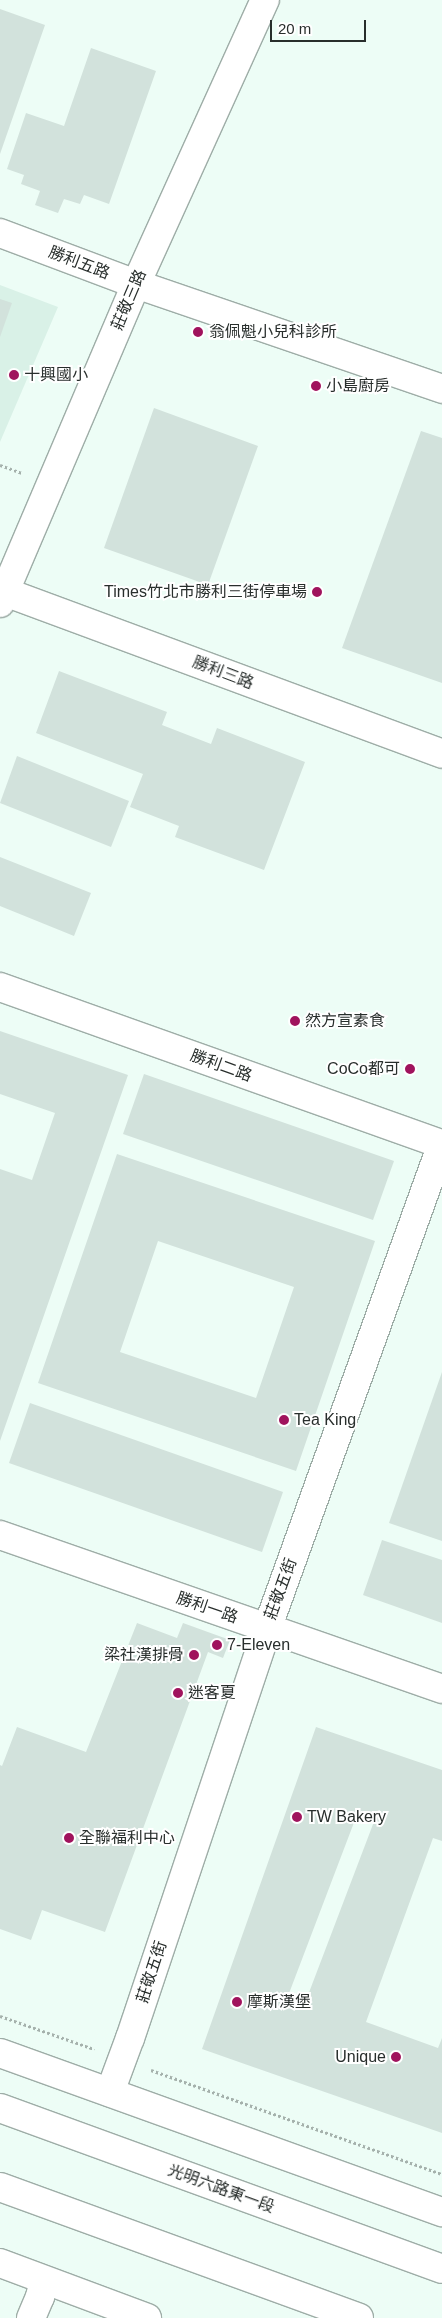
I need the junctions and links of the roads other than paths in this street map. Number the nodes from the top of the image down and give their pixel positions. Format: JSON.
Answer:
{"nodes":[{"id":1,"x":265,"y":0,"type":"edge"},
{"id":2,"x":0,"y":233,"type":"edge"},
{"id":3,"x":136,"y":284,"type":"junction"},
{"id":4,"x":442,"y":389,"type":"edge"},
{"id":5,"x":2,"y":597,"type":"edge"},
{"id":6,"x":442,"y":754,"type":"edge"},
{"id":7,"x":0,"y":987,"type":"edge"},
{"id":8,"x":442,"y":1144,"type":"edge"},
{"id":9,"x":0,"y":1535,"type":"edge"},
{"id":10,"x":267,"y":1629,"type":"junction"},
{"id":11,"x":442,"y":1690,"type":"edge"},
{"id":12,"x":0,"y":2053,"type":"edge"},
{"id":13,"x":110,"y":2092,"type":"junction"},
{"id":14,"x":0,"y":2108,"type":"edge"},
{"id":15,"x":0,"y":2187,"type":"edge"},
{"id":16,"x":442,"y":2212,"type":"edge"},
{"id":17,"x":0,"y":2263,"type":"edge"},
{"id":18,"x":442,"y":2269,"type":"edge"},
{"id":19,"x":44,"y":2280,"type":"junction"},
{"id":20,"x":31,"y":2318,"type":"edge"},
{"id":21,"x":147,"y":2318,"type":"edge"},
{"id":22,"x":359,"y":2318,"type":"edge"}],
"edges":[{"from":1,"to":3,"type":"street","name":"莊敬三路"},
{"from":2,"to":3,"type":"street","name":"勝利五路"},
{"from":3,"to":4,"type":"street","name":"勝利五路"},
{"from":3,"to":5,"type":"street","name":"莊敬三路"},
{"from":5,"to":6,"type":"street","name":"勝利三路"},
{"from":7,"to":8,"type":"street","name":"勝利二路"},
{"from":8,"to":10,"type":"street","name":"莊敬五街"},
{"from":9,"to":10,"type":"street","name":"勝利一路"},
{"from":10,"to":11,"type":"street","name":"勝利一路"},
{"from":10,"to":13,"type":"street","name":"莊敬五街"},
{"from":12,"to":13,"type":"street"},
{"from":13,"to":16,"type":"street"},
{"from":14,"to":18,"type":"street","name":"光明六路東一段"},
{"from":15,"to":22,"type":"street"},
{"from":17,"to":19,"type":"street"},
{"from":19,"to":20,"type":"street"},
{"from":19,"to":21,"type":"street"}]}
